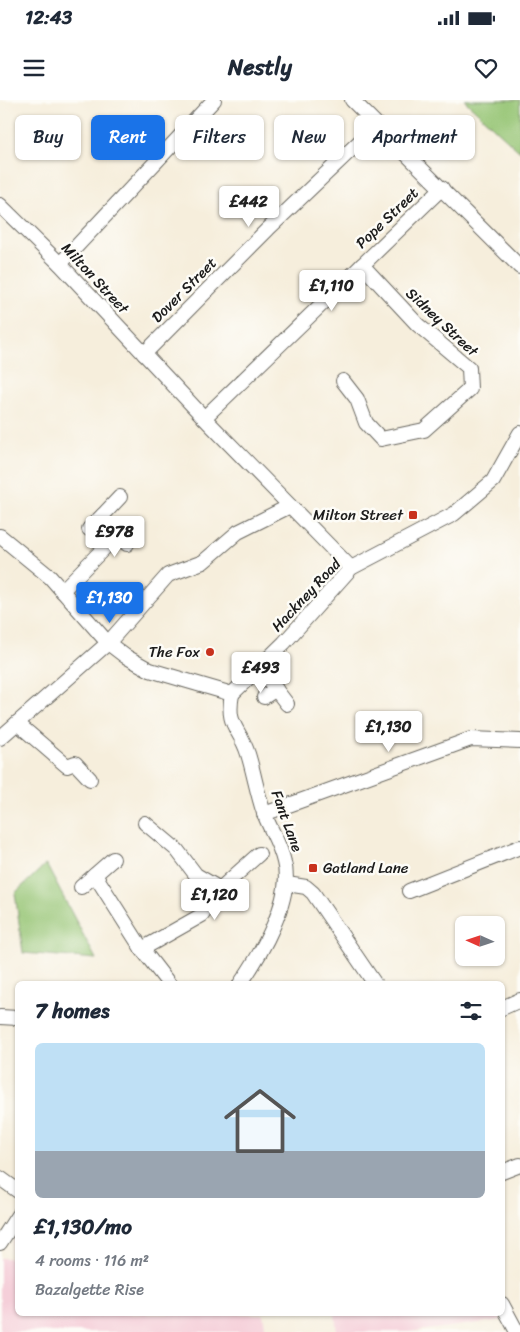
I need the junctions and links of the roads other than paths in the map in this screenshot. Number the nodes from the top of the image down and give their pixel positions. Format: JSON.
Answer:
{"nodes":[{"id":1,"x":214,"y":100,"type":"edge"},
{"id":2,"x":352,"y":100,"type":"edge"},
{"id":3,"x":367,"y":115,"type":"edge"},
{"id":4,"x":354,"y":147,"type":"edge"},
{"id":5,"x":413,"y":160,"type":"edge"},
{"id":6,"x":442,"y":188,"type":"junction"},
{"id":7,"x":0,"y":205,"type":"edge"},
{"id":8,"x":60,"y":264,"type":"junction"},
{"id":9,"x":362,"y":265,"type":"junction"},
{"id":10,"x":520,"y":266,"type":"edge"},
{"id":11,"x":144,"y":354,"type":"junction"},
{"id":12,"x":343,"y":381,"type":"dead end"},
{"id":13,"x":204,"y":418,"type":"junction"},
{"id":14,"x":520,"y":433,"type":"edge"},
{"id":15,"x":120,"y":497,"type":"dead end"},
{"id":16,"x":290,"y":506,"type":"junction"},
{"id":17,"x":103,"y":515,"type":"junction"},
{"id":18,"x":89,"y":529,"type":"dead end"},
{"id":19,"x":114,"y":531,"type":"junction"},
{"id":20,"x":0,"y":536,"type":"edge"},
{"id":21,"x":127,"y":544,"type":"dead end"},
{"id":22,"x":352,"y":568,"type":"junction"},
{"id":23,"x":62,"y":591,"type":"junction"},
{"id":24,"x":108,"y":643,"type":"junction"},
{"id":25,"x":258,"y":666,"type":"junction"},
{"id":26,"x":232,"y":694,"type":"junction"},
{"id":27,"x":287,"y":704,"type":"dead end"},
{"id":28,"x":17,"y":723,"type":"junction"},
{"id":29,"x":0,"y":738,"type":"edge"},
{"id":30,"x":520,"y":741,"type":"edge"},
{"id":31,"x":90,"y":778,"type":"dead end"},
{"id":32,"x":264,"y":814,"type":"junction"},
{"id":33,"x":145,"y":823,"type":"dead end"},
{"id":34,"x":520,"y":847,"type":"edge"},
{"id":35,"x":259,"y":854,"type":"dead end"},
{"id":36,"x":113,"y":859,"type":"dead end"},
{"id":37,"x":95,"y":875,"type":"junction"},
{"id":38,"x":287,"y":884,"type":"junction"},
{"id":39,"x":81,"y":887,"type":"dead end"},
{"id":40,"x":220,"y":889,"type":"junction"},
{"id":41,"x":409,"y":891,"type":"dead end"},
{"id":42,"x":142,"y":949,"type":"junction"},
{"id":43,"x":167,"y":981,"type":"edge"},
{"id":44,"x":242,"y":981,"type":"edge"},
{"id":45,"x":373,"y":981,"type":"edge"},
{"id":46,"x":520,"y":1000,"type":"edge"},
{"id":47,"x":505,"y":1007,"type":"edge"},
{"id":48,"x":0,"y":1017,"type":"edge"},
{"id":49,"x":15,"y":1018,"type":"edge"},
{"id":50,"x":520,"y":1165,"type":"edge"},
{"id":51,"x":505,"y":1171,"type":"edge"},
{"id":52,"x":0,"y":1178,"type":"edge"},
{"id":53,"x":15,"y":1189,"type":"edge"},
{"id":54,"x":15,"y":1220,"type":"edge"},
{"id":55,"x":0,"y":1243,"type":"edge"},
{"id":56,"x":505,"y":1310,"type":"edge"},
{"id":57,"x":517,"y":1332,"type":"edge"}],
"edges":[{"from":1,"to":8,"type":"street"},
{"from":2,"to":3,"type":"street"},
{"from":4,"to":11,"type":"street","name":"Dover Street"},
{"from":5,"to":6,"type":"street"},
{"from":6,"to":9,"type":"street","name":"Pope Street"},
{"from":6,"to":10,"type":"street"},
{"from":7,"to":8,"type":"street","name":"Milton Street"},
{"from":8,"to":11,"type":"street","name":"Milton Street"},
{"from":9,"to":12,"type":"street","name":"Sidney Street"},
{"from":9,"to":13,"type":"street","name":"Pope Street"},
{"from":11,"to":13,"type":"street","name":"Milton Street"},
{"from":13,"to":16,"type":"street","name":"Milton Street"},
{"from":14,"to":22,"type":"street","name":"Hackney Road"},
{"from":15,"to":17,"type":"street"},
{"from":16,"to":22,"type":"street","name":"Milton Street"},
{"from":16,"to":24,"type":"street"},
{"from":17,"to":18,"type":"street"},
{"from":17,"to":19,"type":"street"},
{"from":19,"to":21,"type":"street"},
{"from":19,"to":23,"type":"street"},
{"from":20,"to":23,"type":"street"},
{"from":22,"to":25,"type":"street","name":"Hackney Road"},
{"from":23,"to":24,"type":"street"},
{"from":24,"to":26,"type":"street"},
{"from":24,"to":28,"type":"street"},
{"from":25,"to":26,"type":"street","name":"Hackney Road"},
{"from":25,"to":27,"type":"street"},
{"from":26,"to":32,"type":"street","name":"Fant Lane"},
{"from":28,"to":29,"type":"street"},
{"from":28,"to":31,"type":"street"},
{"from":30,"to":32,"type":"street"},
{"from":32,"to":38,"type":"street","name":"Fant Lane"},
{"from":33,"to":40,"type":"street"},
{"from":34,"to":41,"type":"street"},
{"from":35,"to":40,"type":"street"},
{"from":36,"to":37,"type":"street"},
{"from":37,"to":39,"type":"street"},
{"from":37,"to":42,"type":"street"},
{"from":38,"to":44,"type":"street","name":"Fant Lane"},
{"from":38,"to":45,"type":"street"},
{"from":40,"to":42,"type":"street"},
{"from":42,"to":43,"type":"street"},
{"from":46,"to":47,"type":"street"},
{"from":48,"to":49,"type":"street"},
{"from":50,"to":51,"type":"street"},
{"from":52,"to":53,"type":"street"},
{"from":54,"to":55,"type":"street"},
{"from":56,"to":57,"type":"street"}]}
